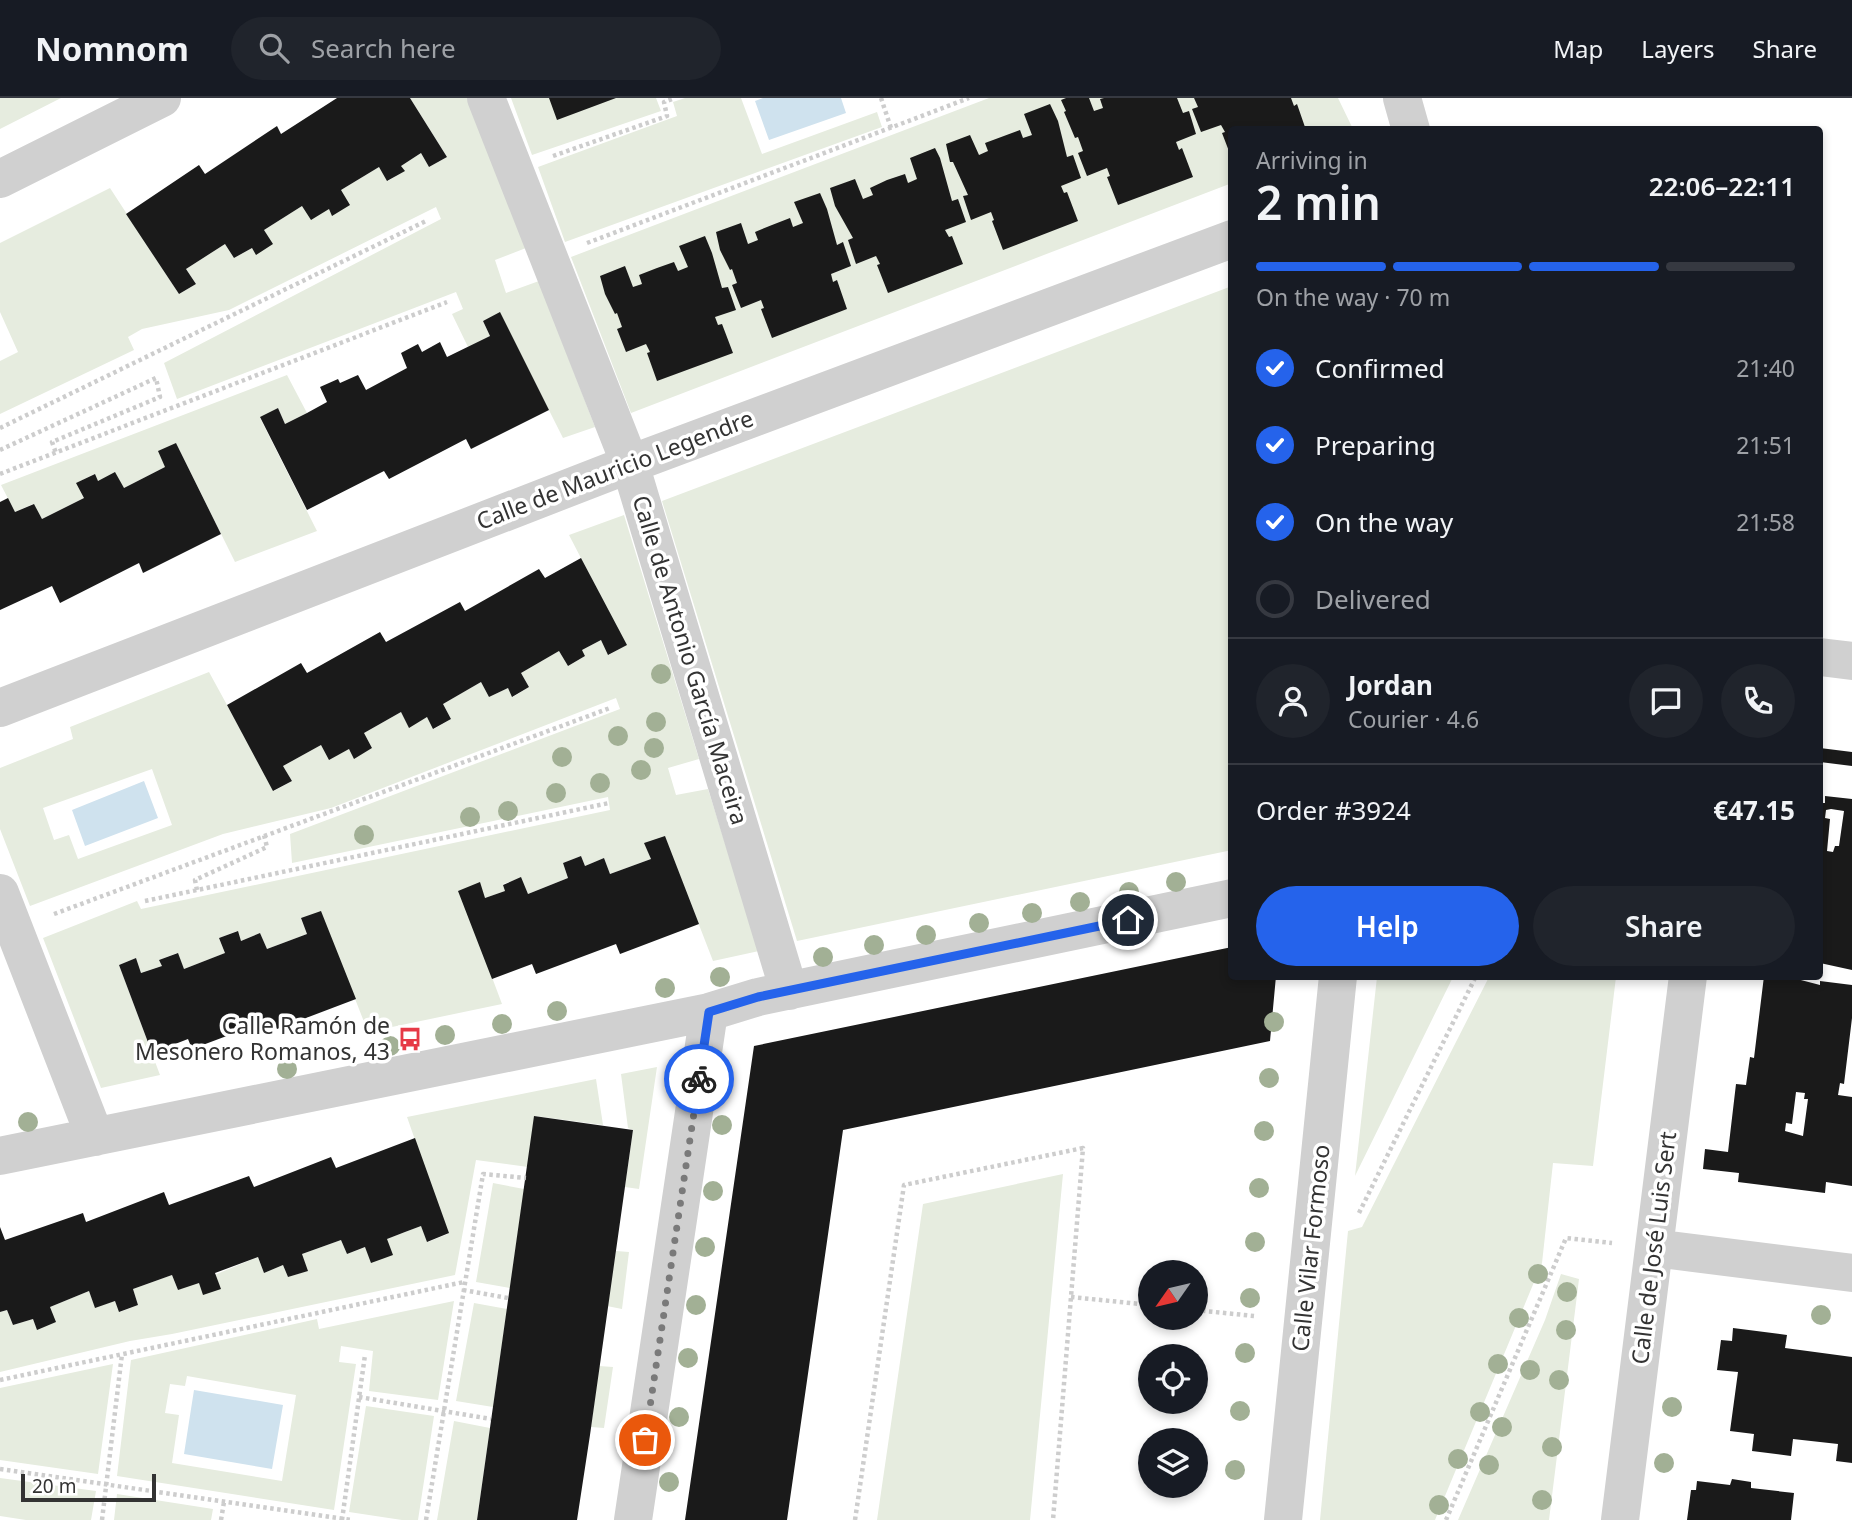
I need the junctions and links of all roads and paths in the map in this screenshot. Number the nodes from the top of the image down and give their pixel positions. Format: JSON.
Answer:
{"nodes":[{"id":1,"x":162,"y":98,"type":"edge"},
{"id":2,"x":486,"y":98,"type":"edge"},
{"id":3,"x":675,"y":98,"type":"edge"},
{"id":4,"x":881,"y":98,"type":"edge"},
{"id":5,"x":969,"y":98,"type":"edge"},
{"id":6,"x":1402,"y":98,"type":"edge"},
{"id":7,"x":1410,"y":126,"type":"edge"},
{"id":8,"x":891,"y":128,"type":"junction"},
{"id":9,"x":548,"y":158,"type":"dead end"},
{"id":10,"x":0,"y":179,"type":"edge"},
{"id":11,"x":426,"y":221,"type":"dead end"},
{"id":12,"x":1228,"y":240,"type":"edge"},
{"id":13,"x":576,"y":247,"type":"dead end"},
{"id":14,"x":447,"y":302,"type":"dead end"},
{"id":15,"x":0,"y":428,"type":"edge"},
{"id":16,"x":0,"y":450,"type":"edge"},
{"id":17,"x":56,"y":453,"type":"junction"},
{"id":18,"x":630,"y":464,"type":"junction"},
{"id":19,"x":0,"y":474,"type":"edge"},
{"id":20,"x":1823,"y":657,"type":"edge"},
{"id":21,"x":1852,"y":661,"type":"edge"},
{"id":22,"x":0,"y":708,"type":"edge"},
{"id":23,"x":610,"y":709,"type":"dead end"},
{"id":24,"x":609,"y":803,"type":"dead end"},
{"id":25,"x":264,"y":835,"type":"junction"},
{"id":26,"x":197,"y":890,"type":"junction"},
{"id":27,"x":0,"y":893,"type":"edge"},
{"id":28,"x":1228,"y":899,"type":"edge"},
{"id":29,"x":145,"y":901,"type":"dead end"},
{"id":30,"x":48,"y":916,"type":"dead end"},
{"id":31,"x":1338,"y":980,"type":"edge"},
{"id":32,"x":1474,"y":980,"type":"edge"},
{"id":33,"x":1688,"y":980,"type":"edge"},
{"id":34,"x":789,"y":991,"type":"junction"},
{"id":35,"x":709,"y":1012,"type":"junction"},
{"id":36,"x":95,"y":1137,"type":"junction"},
{"id":37,"x":0,"y":1156,"type":"edge"},
{"id":38,"x":526,"y":1178,"type":"dead end"},
{"id":39,"x":1350,"y":1217,"type":"dead end"},
{"id":40,"x":1654,"y":1248,"type":"junction"},
{"id":41,"x":1852,"y":1273,"type":"edge"},
{"id":42,"x":464,"y":1282,"type":"junction"},
{"id":43,"x":463,"y":1290,"type":"junction"},
{"id":44,"x":1071,"y":1297,"type":"junction"},
{"id":45,"x":508,"y":1298,"type":"dead end"},
{"id":46,"x":1138,"y":1304,"type":"edge"},
{"id":47,"x":1208,"y":1311,"type":"edge"},
{"id":48,"x":1254,"y":1316,"type":"dead end"},
{"id":49,"x":122,"y":1354,"type":"junction"},
{"id":50,"x":365,"y":1355,"type":"dead end"},
{"id":51,"x":0,"y":1380,"type":"edge"},
{"id":52,"x":359,"y":1397,"type":"junction"},
{"id":53,"x":444,"y":1410,"type":"junction"},
{"id":54,"x":491,"y":1419,"type":"dead end"},
{"id":55,"x":0,"y":1469,"type":"edge"},
{"id":56,"x":107,"y":1484,"type":"junction"},
{"id":57,"x":224,"y":1502,"type":"junction"},
{"id":58,"x":342,"y":1519,"type":"edge"},
{"id":59,"x":102,"y":1520,"type":"edge"},
{"id":60,"x":220,"y":1520,"type":"edge"},
{"id":61,"x":351,"y":1520,"type":"edge"},
{"id":62,"x":426,"y":1520,"type":"edge"},
{"id":63,"x":633,"y":1520,"type":"edge"},
{"id":64,"x":855,"y":1520,"type":"edge"},
{"id":65,"x":1053,"y":1520,"type":"edge"},
{"id":66,"x":1283,"y":1520,"type":"edge"},
{"id":67,"x":1446,"y":1520,"type":"edge"},
{"id":68,"x":1620,"y":1520,"type":"edge"}],
"edges":[{"from":1,"to":10,"type":"street"},
{"from":2,"to":18,"type":"street","name":"Calle de Antonio García Maceira"},
{"from":3,"to":9,"type":"path"},
{"from":4,"to":8,"type":"path"},
{"from":5,"to":8,"type":"path"},
{"from":6,"to":7,"type":"street"},
{"from":8,"to":13,"type":"path"},
{"from":11,"to":15,"type":"path"},
{"from":12,"to":18,"type":"street","name":"Calle de Mauricio Legendre"},
{"from":14,"to":17,"type":"path"},
{"from":16,"to":17,"type":"path"},
{"from":17,"to":19,"type":"path"},
{"from":18,"to":22,"type":"street","name":"Calle de Mauricio Legendre"},
{"from":18,"to":34,"type":"street","name":"Calle de Antonio García Maceira"},
{"from":20,"to":21,"type":"street"},
{"from":23,"to":25,"type":"path"},
{"from":24,"to":26,"type":"path"},
{"from":25,"to":26,"type":"path"},
{"from":25,"to":30,"type":"path"},
{"from":26,"to":29,"type":"path"},
{"from":27,"to":36,"type":"street"},
{"from":28,"to":34,"type":"street"},
{"from":31,"to":66,"type":"street","name":"Calle Vilar Formoso"},
{"from":32,"to":39,"type":"path"},
{"from":33,"to":40,"type":"street","name":"Calle de José Luis Sert"},
{"from":34,"to":35,"type":"street"},
{"from":35,"to":36,"type":"street"},
{"from":35,"to":63,"type":"street"},
{"from":36,"to":37,"type":"street"},
{"from":38,"to":42,"type":"path"},
{"from":40,"to":41,"type":"street"},
{"from":40,"to":67,"type":"path"},
{"from":40,"to":68,"type":"street","name":"Calle de José Luis Sert"},
{"from":42,"to":43,"type":"path"},
{"from":42,"to":49,"type":"path"},
{"from":43,"to":45,"type":"path"},
{"from":43,"to":53,"type":"path"},
{"from":44,"to":46,"type":"path"},
{"from":44,"to":64,"type":"path"},
{"from":44,"to":65,"type":"path"},
{"from":47,"to":48,"type":"path"},
{"from":49,"to":51,"type":"path"},
{"from":49,"to":56,"type":"path"},
{"from":50,"to":52,"type":"path"},
{"from":52,"to":53,"type":"path"},
{"from":52,"to":58,"type":"path"},
{"from":53,"to":54,"type":"path"},
{"from":53,"to":62,"type":"path"},
{"from":55,"to":56,"type":"path"},
{"from":56,"to":57,"type":"path"},
{"from":56,"to":59,"type":"path"},
{"from":57,"to":58,"type":"path"},
{"from":57,"to":60,"type":"path"},
{"from":58,"to":61,"type":"path"}]}
